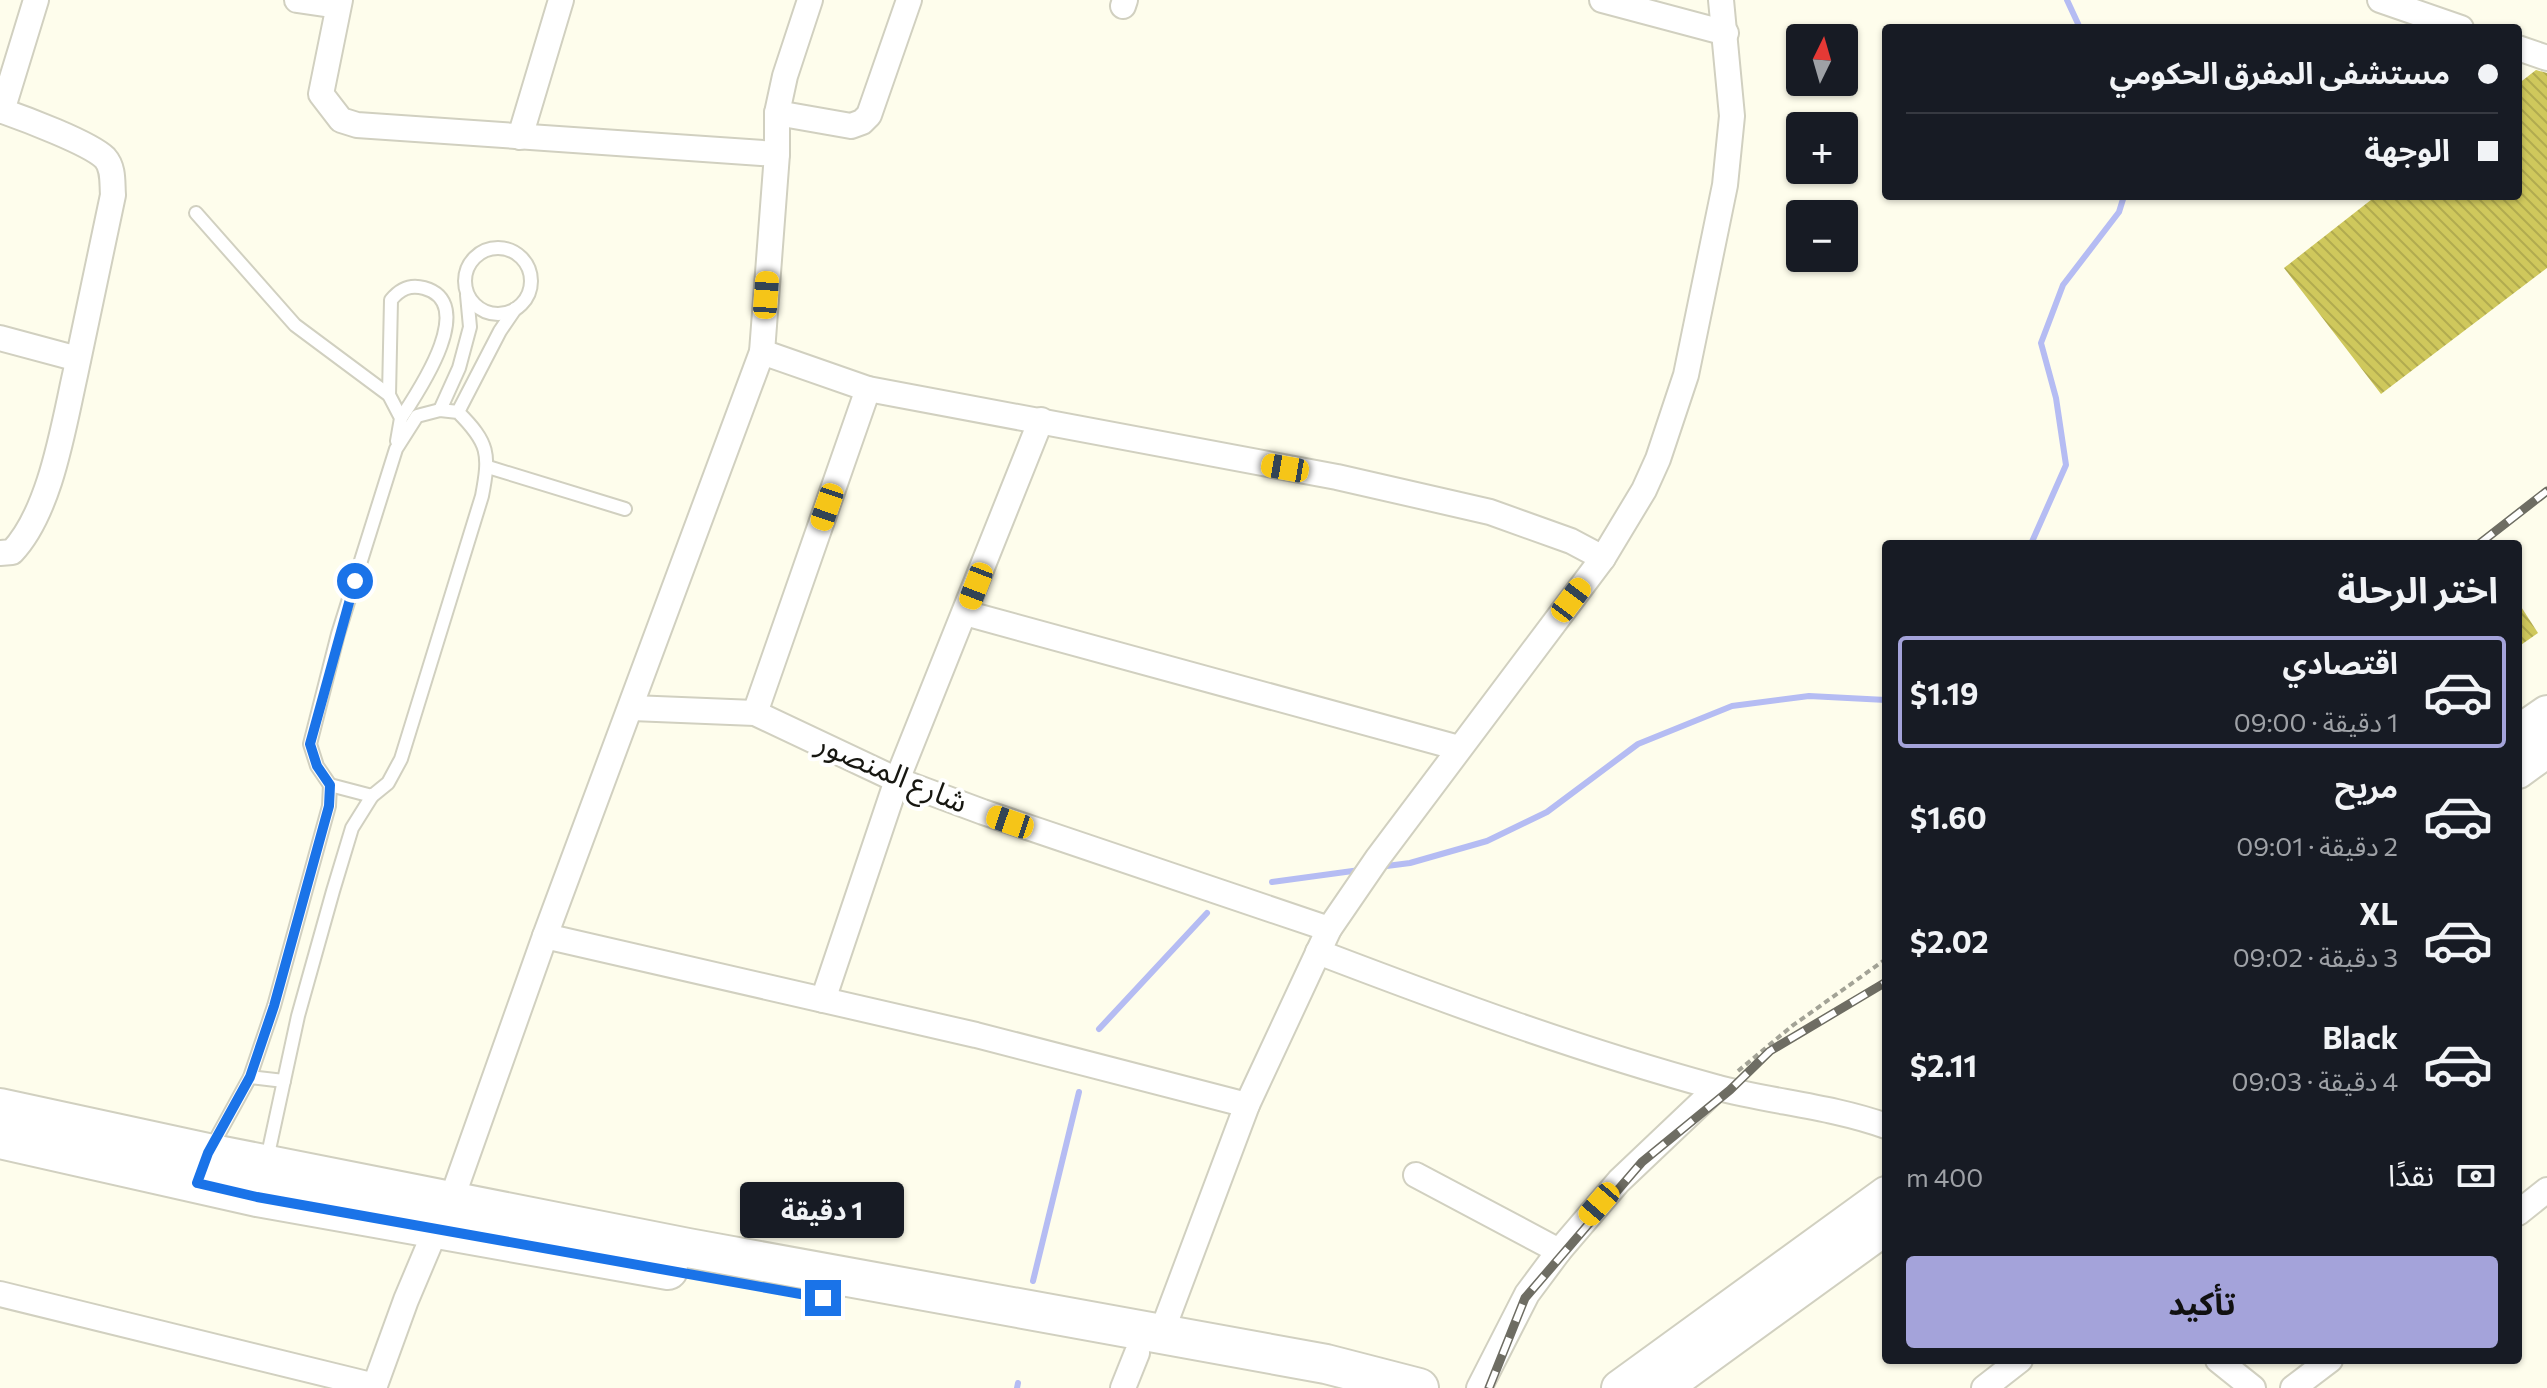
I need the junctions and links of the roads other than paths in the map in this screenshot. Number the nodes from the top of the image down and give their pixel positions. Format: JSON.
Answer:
{"nodes":[{"id":1,"x":36,"y":0,"type":"edge"},
{"id":2,"x":297,"y":0,"type":"edge"},
{"id":3,"x":561,"y":0,"type":"edge"},
{"id":4,"x":810,"y":0,"type":"edge"},
{"id":5,"x":909,"y":0,"type":"edge"},
{"id":6,"x":1602,"y":0,"type":"edge"},
{"id":7,"x":1721,"y":0,"type":"edge"},
{"id":8,"x":2380,"y":0,"type":"edge"},
{"id":9,"x":339,"y":3,"type":"edge"},
{"id":10,"x":2449,"y":24,"type":"edge"},
{"id":11,"x":1726,"y":33,"type":"junction"},
{"id":12,"x":2522,"y":49,"type":"edge"},
{"id":13,"x":2547,"y":58,"type":"edge"},
{"id":14,"x":1,"y":110,"type":"edge"},
{"id":15,"x":777,"y":113,"type":"junction"},
{"id":16,"x":520,"y":137,"type":"junction"},
{"id":17,"x":777,"y":154,"type":"junction"},
{"id":18,"x":196,"y":213,"type":"dead end"},
{"id":19,"x":467,"y":292,"type":"junction"},
{"id":20,"x":515,"y":309,"type":"junction"},
{"id":21,"x":0,"y":338,"type":"edge"},
{"id":22,"x":762,"y":352,"type":"junction"},
{"id":23,"x":78,"y":359,"type":"junction"},
{"id":24,"x":868,"y":389,"type":"junction"},
{"id":25,"x":389,"y":395,"type":"junction"},
{"id":26,"x":440,"y":410,"type":"junction"},
{"id":27,"x":458,"y":412,"type":"junction"},
{"id":28,"x":401,"y":418,"type":"junction"},
{"id":29,"x":1041,"y":420,"type":"junction"},
{"id":30,"x":396,"y":449,"type":"junction"},
{"id":31,"x":488,"y":467,"type":"junction"},
{"id":32,"x":625,"y":509,"type":"dead end"},
{"id":33,"x":0,"y":553,"type":"edge"},
{"id":34,"x":1603,"y":558,"type":"junction"},
{"id":35,"x":965,"y":613,"type":"junction"},
{"id":36,"x":632,"y":708,"type":"junction"},
{"id":37,"x":755,"y":713,"type":"junction"},
{"id":38,"x":2547,"y":713,"type":"edge"},
{"id":39,"x":2522,"y":730,"type":"edge"},
{"id":40,"x":1459,"y":748,"type":"junction"},
{"id":41,"x":2547,"y":750,"type":"edge"},
{"id":42,"x":2522,"y":768,"type":"edge"},
{"id":43,"x":897,"y":780,"type":"junction"},
{"id":44,"x":330,"y":785,"type":"junction"},
{"id":45,"x":372,"y":796,"type":"junction"},
{"id":46,"x":1335,"y":919,"type":"junction"},
{"id":47,"x":545,"y":936,"type":"junction"},
{"id":48,"x":292,"y":942,"type":"junction"},
{"id":49,"x":317,"y":947,"type":"junction"},
{"id":50,"x":1318,"y":952,"type":"junction"},
{"id":51,"x":823,"y":1000,"type":"junction"},
{"id":52,"x":250,"y":1077,"type":"junction"},
{"id":53,"x":284,"y":1081,"type":"junction"},
{"id":54,"x":1717,"y":1088,"type":"junction"},
{"id":55,"x":1247,"y":1105,"type":"junction"},
{"id":56,"x":0,"y":1108,"type":"edge"},
{"id":57,"x":1882,"y":1125,"type":"edge"},
{"id":58,"x":0,"y":1139,"type":"edge"},
{"id":59,"x":202,"y":1168,"type":"junction"},
{"id":60,"x":1416,"y":1175,"type":"dead end"},
{"id":61,"x":262,"y":1181,"type":"junction"},
{"id":62,"x":2547,"y":1190,"type":"edge"},
{"id":63,"x":1882,"y":1197,"type":"edge"},
{"id":64,"x":2522,"y":1210,"type":"edge"},
{"id":65,"x":444,"y":1215,"type":"junction"},
{"id":66,"x":1882,"y":1230,"type":"edge"},
{"id":67,"x":1559,"y":1251,"type":"junction"},
{"id":68,"x":0,"y":1294,"type":"edge"},
{"id":69,"x":1149,"y":1344,"type":"junction"},
{"id":70,"x":2015,"y":1364,"type":"edge"},
{"id":71,"x":2223,"y":1364,"type":"edge"},
{"id":72,"x":2325,"y":1364,"type":"edge"},
{"id":73,"x":375,"y":1387,"type":"edge"},
{"id":74,"x":1123,"y":1388,"type":"edge"},
{"id":75,"x":1325,"y":1388,"type":"edge"},
{"id":76,"x":1419,"y":1388,"type":"edge"},
{"id":77,"x":1479,"y":1388,"type":"edge"},
{"id":78,"x":1619,"y":1388,"type":"edge"},
{"id":79,"x":1664,"y":1388,"type":"edge"},
{"id":80,"x":1984,"y":1388,"type":"edge"},
{"id":81,"x":2253,"y":1388,"type":"edge"},
{"id":82,"x":2293,"y":1388,"type":"edge"}],
"edges":[{"from":1,"to":14,"type":"street"},
{"from":2,"to":9,"type":"street"},
{"from":3,"to":16,"type":"street"},
{"from":4,"to":15,"type":"street"},
{"from":5,"to":15,"type":"street"},
{"from":6,"to":11,"type":"street"},
{"from":7,"to":11,"type":"street"},
{"from":8,"to":10,"type":"street"},
{"from":9,"to":16,"type":"street"},
{"from":11,"to":34,"type":"street"},
{"from":12,"to":13,"type":"street"},
{"from":14,"to":23,"type":"street"},
{"from":15,"to":17,"type":"street"},
{"from":16,"to":17,"type":"street"},
{"from":17,"to":22,"type":"street"},
{"from":18,"to":25,"type":"lane"},
{"from":19,"to":20,"type":"lane"},
{"from":19,"to":20,"type":"lane"},
{"from":19,"to":26,"type":"lane"},
{"from":20,"to":27,"type":"lane"},
{"from":21,"to":23,"type":"street"},
{"from":22,"to":24,"type":"street"},
{"from":22,"to":36,"type":"street"},
{"from":23,"to":33,"type":"street"},
{"from":24,"to":29,"type":"street"},
{"from":24,"to":37,"type":"street"},
{"from":25,"to":28,"type":"lane"},
{"from":25,"to":28,"type":"lane"},
{"from":26,"to":27,"type":"lane"},
{"from":26,"to":30,"type":"lane"},
{"from":27,"to":31,"type":"lane"},
{"from":28,"to":30,"type":"lane"},
{"from":29,"to":34,"type":"street"},
{"from":29,"to":35,"type":"street"},
{"from":30,"to":44,"type":"lane"},
{"from":31,"to":32,"type":"lane"},
{"from":31,"to":45,"type":"lane"},
{"from":34,"to":40,"type":"street"},
{"from":35,"to":40,"type":"street"},
{"from":35,"to":43,"type":"street"},
{"from":36,"to":37,"type":"street","name":"شارع المنصور"},
{"from":36,"to":47,"type":"street"},
{"from":37,"to":43,"type":"street","name":"شارع المنصور"},
{"from":38,"to":39,"type":"main road"},
{"from":40,"to":46,"type":"street"},
{"from":41,"to":42,"type":"main road"},
{"from":43,"to":46,"type":"street","name":"شارع المنصور"},
{"from":43,"to":51,"type":"street"},
{"from":44,"to":45,"type":"lane"},
{"from":44,"to":48,"type":"lane"},
{"from":45,"to":49,"type":"lane"},
{"from":46,"to":50,"type":"street"},
{"from":47,"to":51,"type":"street"},
{"from":47,"to":65,"type":"street"},
{"from":48,"to":49,"type":"lane"},
{"from":48,"to":52,"type":"lane"},
{"from":49,"to":53,"type":"lane"},
{"from":50,"to":54,"type":"street"},
{"from":50,"to":55,"type":"street"},
{"from":51,"to":55,"type":"street"},
{"from":52,"to":53,"type":"lane"},
{"from":52,"to":59,"type":"lane"},
{"from":53,"to":61,"type":"lane"},
{"from":54,"to":57,"type":"street"},
{"from":54,"to":67,"type":"street"},
{"from":55,"to":69,"type":"street"},
{"from":56,"to":59,"type":"main road"},
{"from":58,"to":59,"type":"main road"},
{"from":59,"to":61,"type":"main road"},
{"from":60,"to":67,"type":"street"},
{"from":61,"to":65,"type":"main road"},
{"from":62,"to":64,"type":"street"},
{"from":63,"to":78,"type":"main road"},
{"from":65,"to":69,"type":"main road"},
{"from":65,"to":73,"type":"street"},
{"from":66,"to":79,"type":"main road"},
{"from":67,"to":77,"type":"street"},
{"from":68,"to":73,"type":"street"},
{"from":69,"to":74,"type":"street"},
{"from":69,"to":75,"type":"main road"},
{"from":69,"to":76,"type":"main road"},
{"from":70,"to":80,"type":"street"},
{"from":71,"to":81,"type":"street"},
{"from":72,"to":82,"type":"street"}]}
